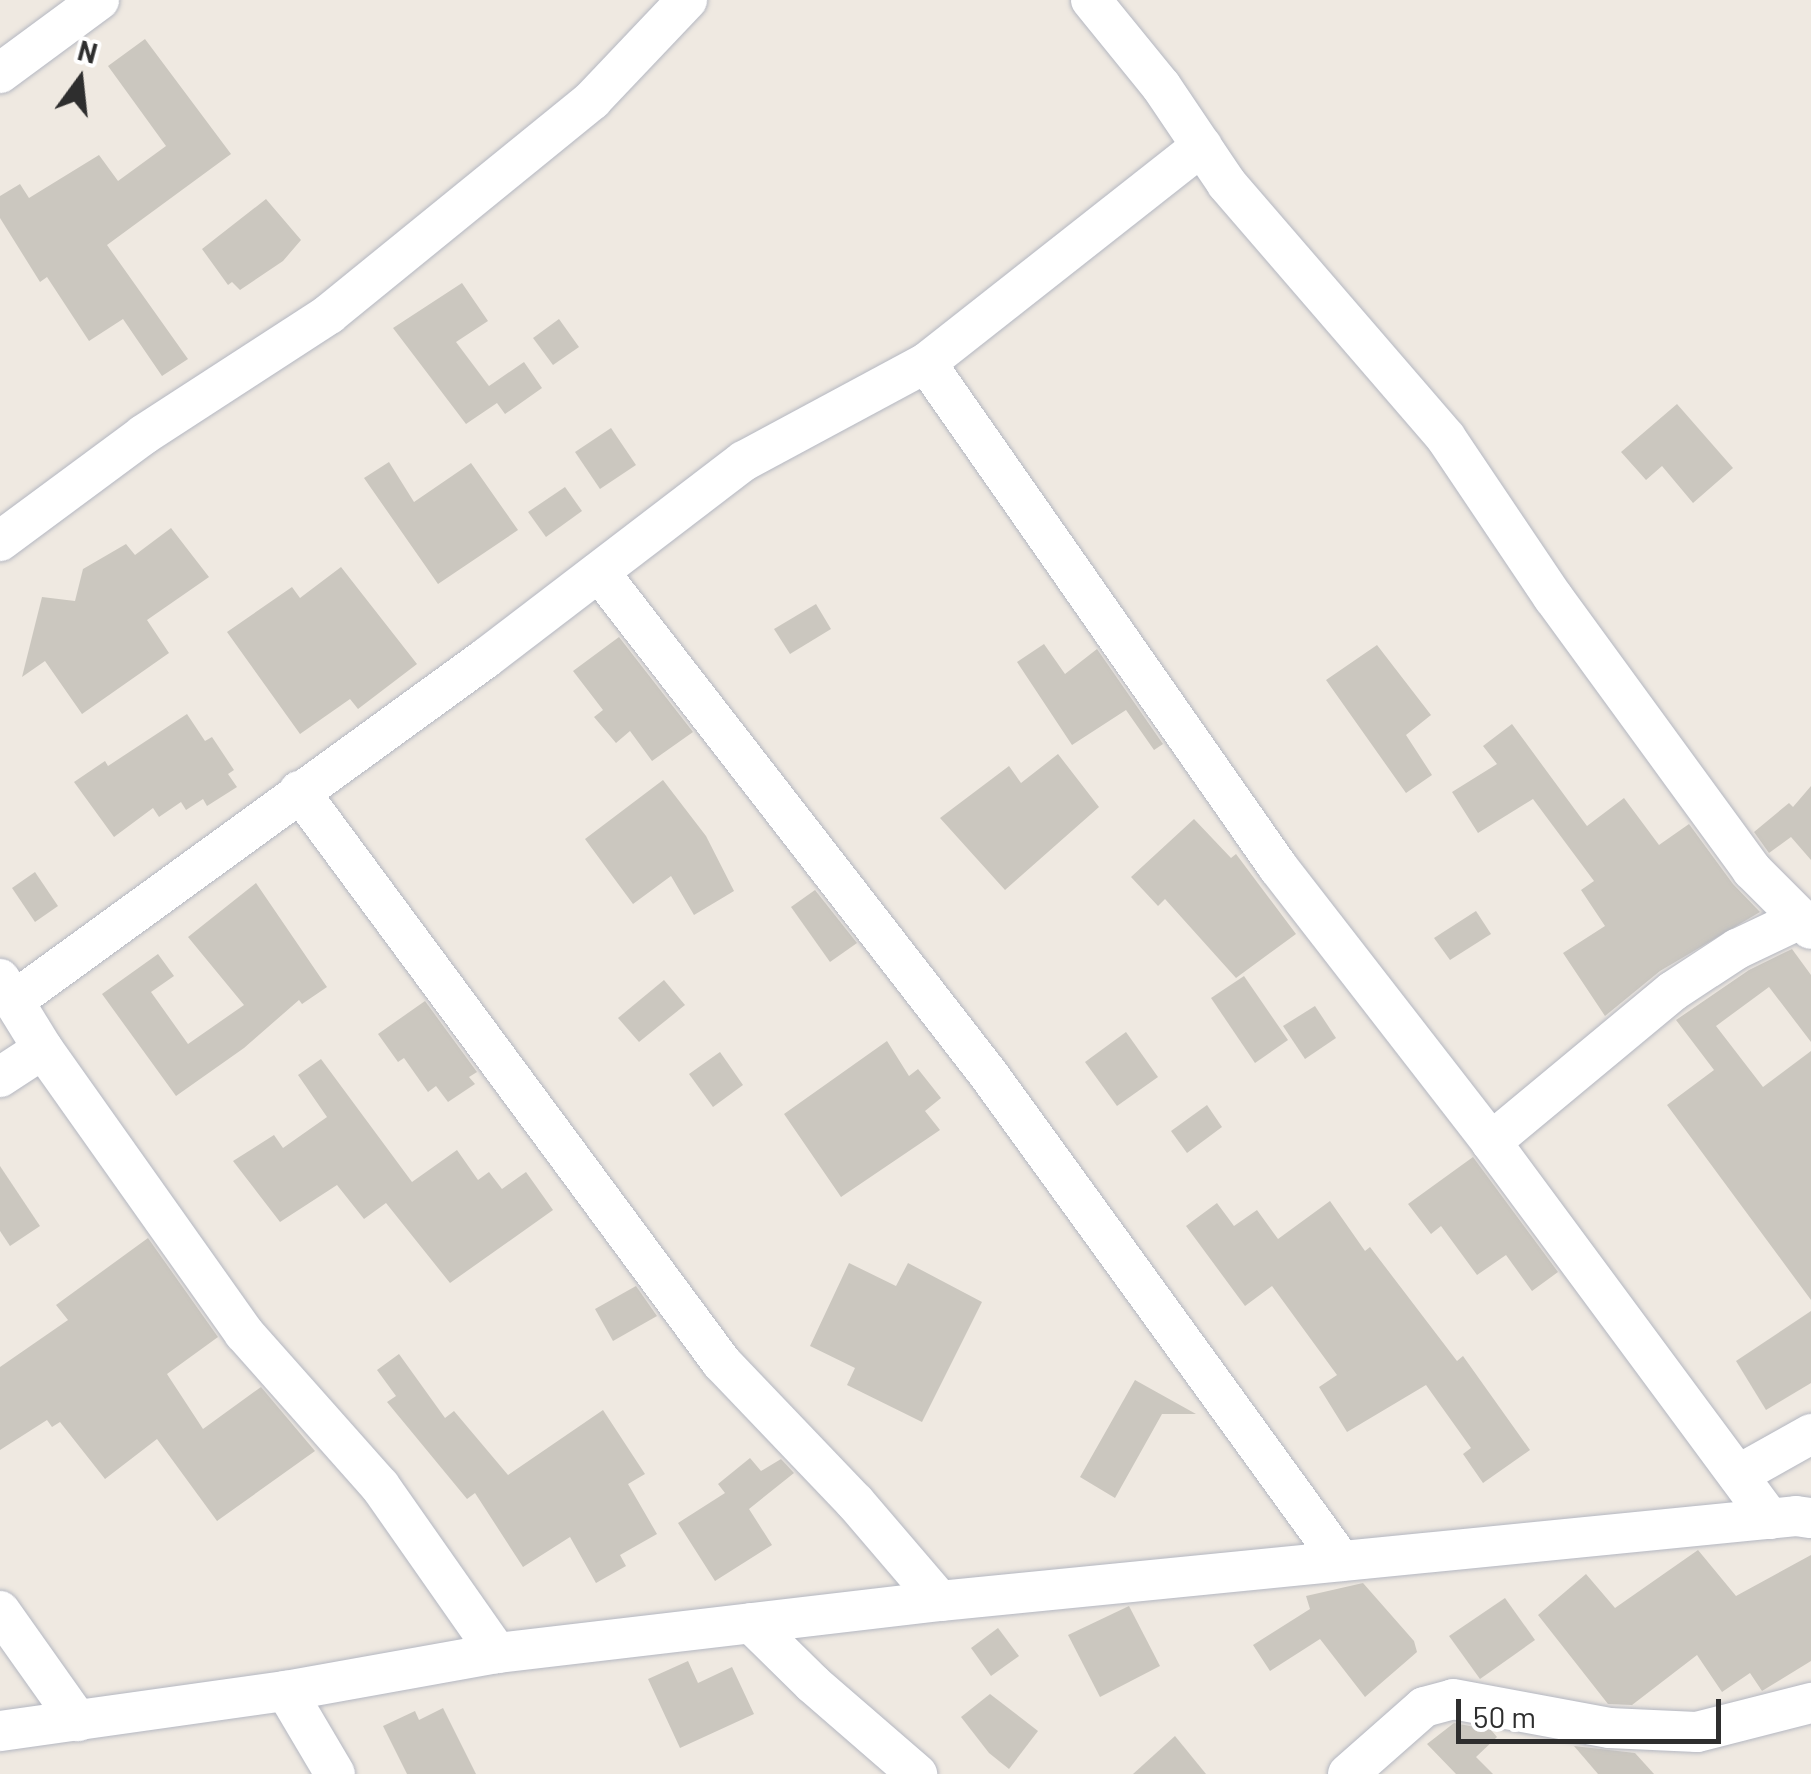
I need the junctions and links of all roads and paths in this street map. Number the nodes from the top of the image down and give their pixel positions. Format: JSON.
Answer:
{"nodes":[{"id":1,"x":99,"y":0,"type":"edge"},
{"id":2,"x":687,"y":0,"type":"edge"},
{"id":3,"x":1090,"y":0,"type":"edge"},
{"id":4,"x":0,"y":73,"type":"edge"},
{"id":5,"x":1202,"y":146,"type":"junction"},
{"id":6,"x":926,"y":363,"type":"junction"},
{"id":7,"x":0,"y":540,"type":"edge"},
{"id":8,"x":599,"y":572,"type":"junction"},
{"id":9,"x":299,"y":791,"type":"junction"},
{"id":10,"x":1805,"y":924,"type":"edge"},
{"id":11,"x":8,"y":989,"type":"edge"},
{"id":12,"x":43,"y":1049,"type":"junction"},
{"id":13,"x":0,"y":1077,"type":"edge"},
{"id":14,"x":1491,"y":1142,"type":"junction"},
{"id":15,"x":1811,"y":1434,"type":"edge"},
{"id":16,"x":1738,"y":1475,"type":"junction"},
{"id":17,"x":1770,"y":1518,"type":"junction"},
{"id":18,"x":1811,"y":1518,"type":"edge"},
{"id":19,"x":1341,"y":1561,"type":"junction"},
{"id":20,"x":940,"y":1600,"type":"junction"},
{"id":21,"x":0,"y":1611,"type":"edge"},
{"id":22,"x":751,"y":1623,"type":"junction"},
{"id":23,"x":497,"y":1653,"type":"junction"},
{"id":24,"x":286,"y":1691,"type":"junction"},
{"id":25,"x":1811,"y":1703,"type":"edge"},
{"id":26,"x":78,"y":1721,"type":"junction"},
{"id":27,"x":0,"y":1731,"type":"edge"},
{"id":28,"x":335,"y":1774,"type":"edge"},
{"id":29,"x":917,"y":1774,"type":"edge"},
{"id":30,"x":1348,"y":1774,"type":"edge"}],
"edges":[{"from":1,"to":4,"type":"street"},
{"from":2,"to":7,"type":"street"},
{"from":3,"to":5,"type":"street"},
{"from":5,"to":6,"type":"street"},
{"from":5,"to":10,"type":"street"},
{"from":6,"to":8,"type":"street"},
{"from":6,"to":14,"type":"street"},
{"from":8,"to":9,"type":"street"},
{"from":8,"to":19,"type":"street"},
{"from":9,"to":11,"type":"street"},
{"from":9,"to":20,"type":"street"},
{"from":10,"to":14,"type":"street"},
{"from":11,"to":12,"type":"street"},
{"from":12,"to":13,"type":"street"},
{"from":12,"to":23,"type":"street"},
{"from":14,"to":16,"type":"street"},
{"from":15,"to":16,"type":"street"},
{"from":16,"to":17,"type":"street"},
{"from":17,"to":18,"type":"street"},
{"from":17,"to":19,"type":"street"},
{"from":19,"to":20,"type":"street"},
{"from":20,"to":22,"type":"street"},
{"from":21,"to":26,"type":"street"},
{"from":22,"to":23,"type":"street"},
{"from":22,"to":29,"type":"street"},
{"from":23,"to":24,"type":"street"},
{"from":24,"to":26,"type":"street"},
{"from":24,"to":28,"type":"street"},
{"from":25,"to":30,"type":"street"},
{"from":26,"to":27,"type":"street"}]}
